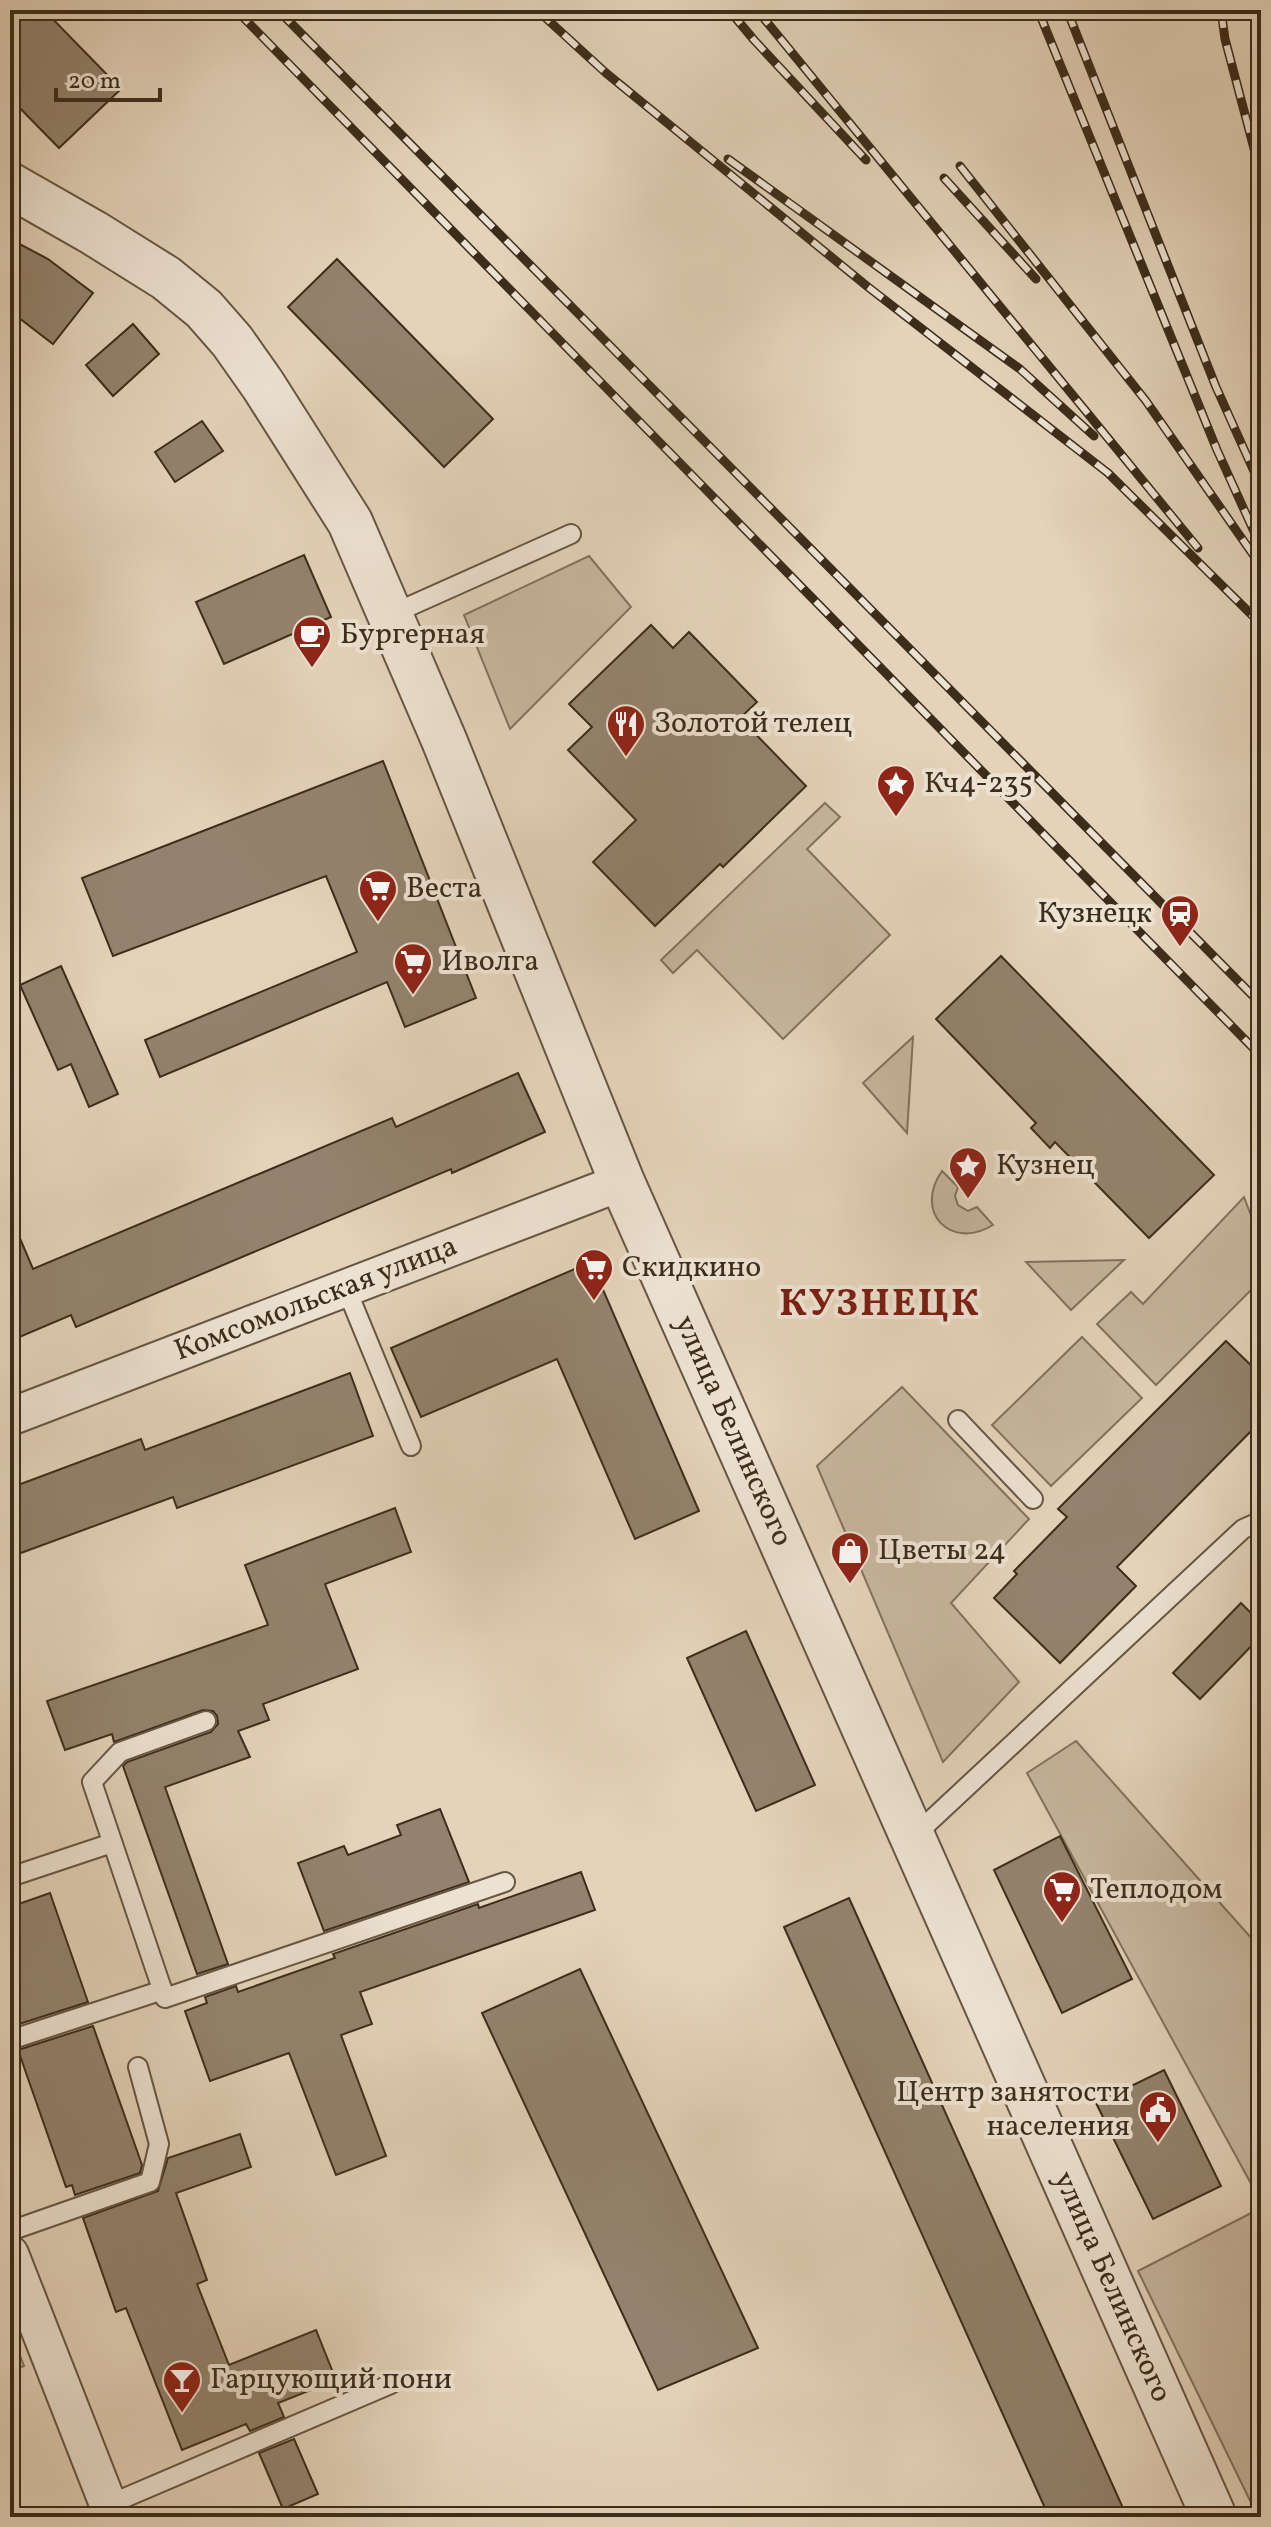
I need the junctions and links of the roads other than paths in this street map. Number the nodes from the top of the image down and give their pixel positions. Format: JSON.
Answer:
{"nodes":[{"id":1,"x":10,"y":185,"type":"edge"},
{"id":2,"x":571,"y":534,"type":"dead end"},
{"id":3,"x":390,"y":615,"type":"junction"},
{"id":4,"x":622,"y":1182,"type":"junction"},
{"id":5,"x":346,"y":1288,"type":"junction"},
{"id":6,"x":10,"y":1417,"type":"edge"},
{"id":7,"x":958,"y":1420,"type":"dead end"},
{"id":8,"x":411,"y":1446,"type":"dead end"},
{"id":9,"x":1033,"y":1499,"type":"dead end"},
{"id":10,"x":1261,"y":1521,"type":"edge"},
{"id":11,"x":206,"y":1721,"type":"dead end"},
{"id":12,"x":913,"y":1837,"type":"junction"},
{"id":13,"x":112,"y":1843,"type":"junction"},
{"id":14,"x":10,"y":1877,"type":"edge"},
{"id":15,"x":505,"y":1882,"type":"dead end"},
{"id":16,"x":163,"y":1990,"type":"junction"},
{"id":17,"x":10,"y":2040,"type":"edge"},
{"id":18,"x":138,"y":2067,"type":"dead end"},
{"id":19,"x":10,"y":2231,"type":"edge"},
{"id":20,"x":10,"y":2254,"type":"edge"},
{"id":21,"x":391,"y":2384,"type":"dead end"},
{"id":22,"x":111,"y":2511,"type":"edge"},
{"id":23,"x":1214,"y":2517,"type":"edge"}],
"edges":[{"from":1,"to":3,"type":"street","name":"улица Белинского"},
{"from":2,"to":3,"type":"lane"},
{"from":3,"to":4,"type":"street","name":"улица Белинского"},
{"from":4,"to":5,"type":"street","name":"Комсомольская улица"},
{"from":4,"to":12,"type":"street","name":"улица Белинского"},
{"from":5,"to":6,"type":"street","name":"Комсомольская улица"},
{"from":5,"to":8,"type":"lane"},
{"from":7,"to":9,"type":"lane"},
{"from":10,"to":12,"type":"lane"},
{"from":11,"to":13,"type":"lane"},
{"from":12,"to":23,"type":"street","name":"улица Белинского"},
{"from":13,"to":14,"type":"lane"},
{"from":13,"to":16,"type":"lane"},
{"from":15,"to":16,"type":"lane"},
{"from":16,"to":17,"type":"lane"},
{"from":18,"to":19,"type":"lane"},
{"from":20,"to":22,"type":"street"},
{"from":21,"to":22,"type":"lane"}]}
